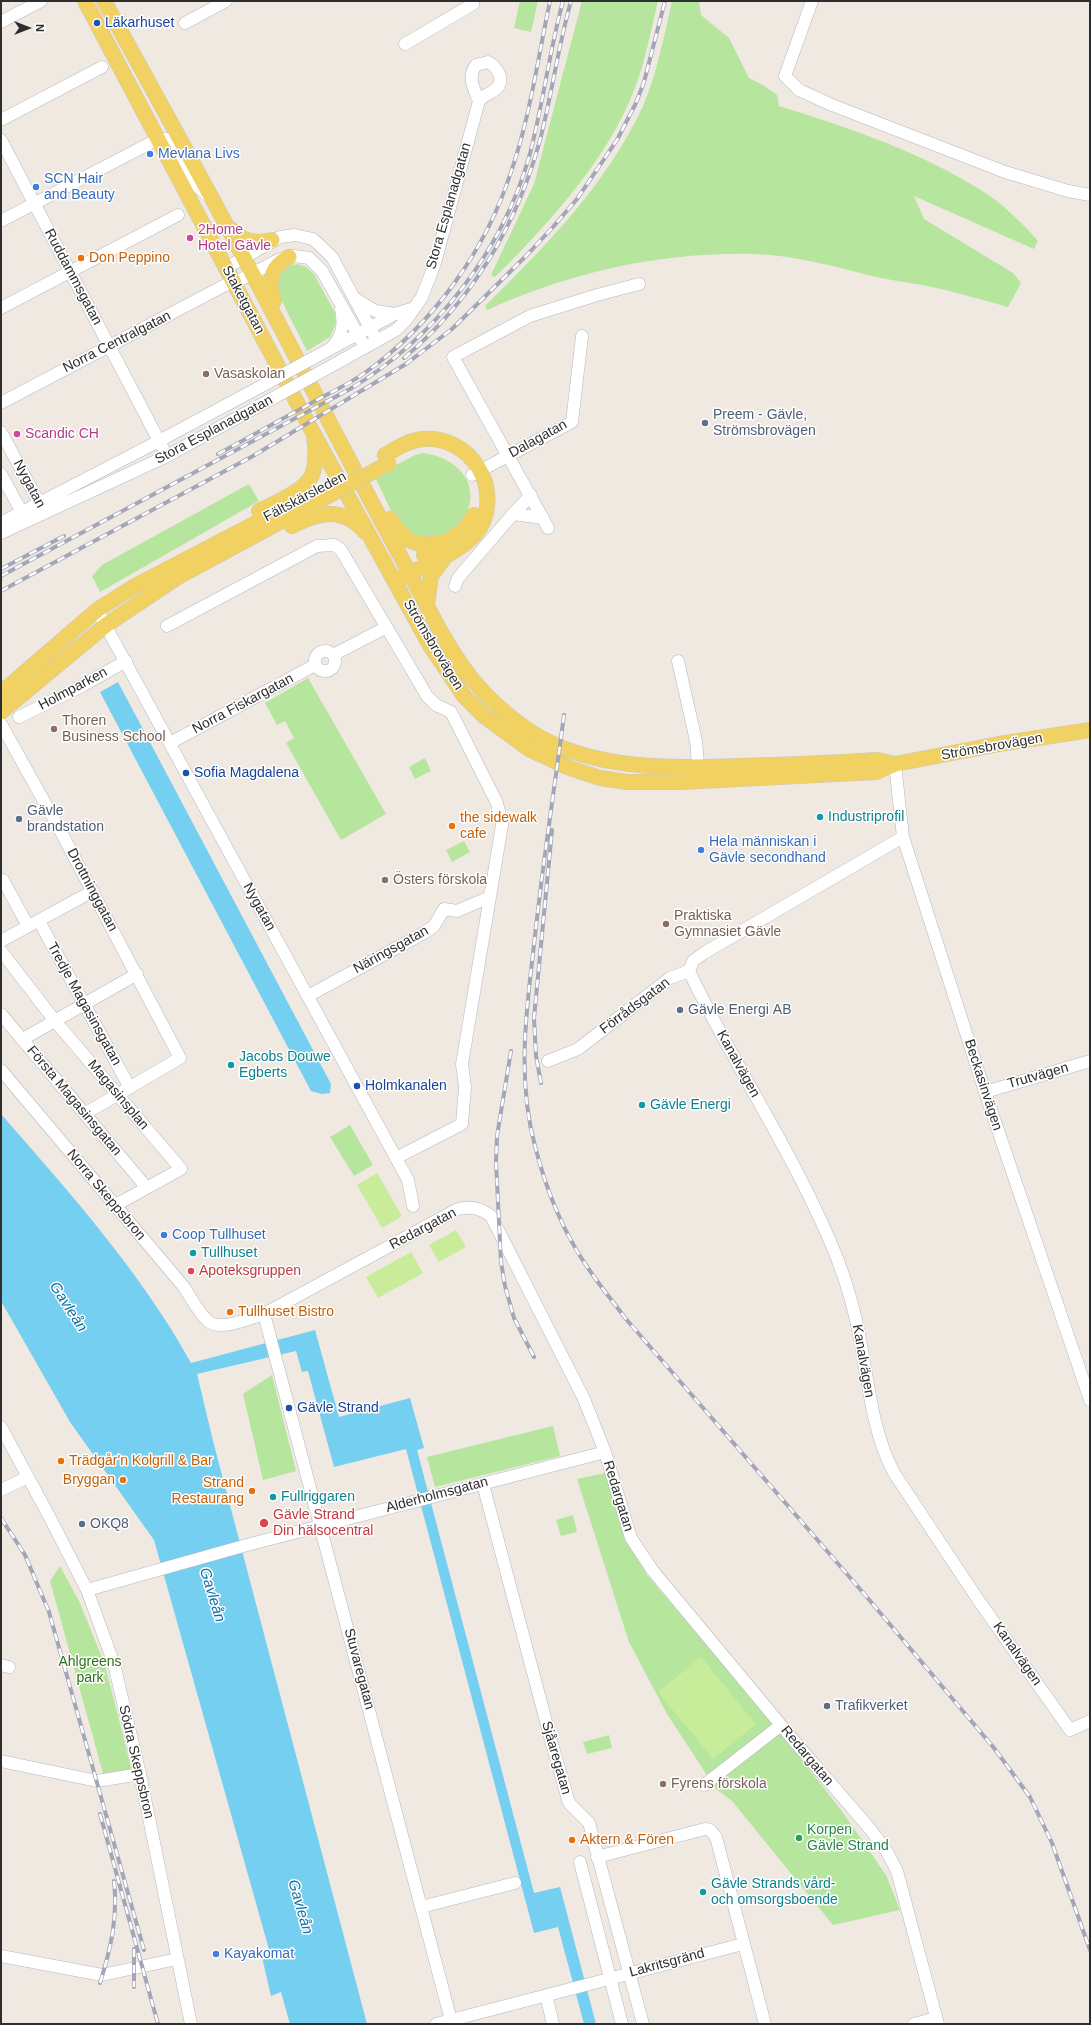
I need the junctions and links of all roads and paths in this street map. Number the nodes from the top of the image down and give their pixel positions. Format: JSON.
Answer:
{"nodes":[{"id":1,"x":41,"y":1,"type":"edge"},
{"id":2,"x":85,"y":1,"type":"edge"},
{"id":3,"x":104,"y":1,"type":"edge"},
{"id":4,"x":226,"y":1,"type":"edge"},
{"id":5,"x":473,"y":1,"type":"edge"},
{"id":6,"x":812,"y":1,"type":"edge"},
{"id":7,"x":1,"y":22,"type":"edge"},
{"id":8,"x":185,"y":23,"type":"dead end"},
{"id":9,"x":405,"y":44,"type":"dead end"},
{"id":10,"x":102,"y":67,"type":"dead end"},
{"id":11,"x":479,"y":101,"type":"dead end"},
{"id":12,"x":1,"y":120,"type":"edge"},
{"id":13,"x":158,"y":138,"type":"junction"},
{"id":14,"x":1,"y":140,"type":"edge"},
{"id":15,"x":1090,"y":195,"type":"edge"},
{"id":16,"x":34,"y":203,"type":"junction"},
{"id":17,"x":218,"y":206,"type":"junction"},
{"id":18,"x":178,"y":215,"type":"dead end"},
{"id":19,"x":1,"y":221,"type":"edge"},
{"id":20,"x":228,"y":226,"type":"junction"},
{"id":21,"x":272,"y":240,"type":"junction"},
{"id":22,"x":245,"y":257,"type":"junction"},
{"id":23,"x":289,"y":257,"type":"junction"},
{"id":24,"x":70,"y":270,"type":"junction"},
{"id":25,"x":253,"y":272,"type":"junction"},
{"id":26,"x":231,"y":277,"type":"junction"},
{"id":27,"x":639,"y":284,"type":"dead end"},
{"id":28,"x":354,"y":297,"type":"junction"},
{"id":29,"x":340,"y":304,"type":"junction"},
{"id":30,"x":1,"y":308,"type":"edge"},
{"id":31,"x":414,"y":308,"type":"junction"},
{"id":32,"x":395,"y":314,"type":"junction"},
{"id":33,"x":370,"y":328,"type":"junction"},
{"id":34,"x":285,"y":334,"type":"junction"},
{"id":35,"x":358,"y":334,"type":"junction"},
{"id":36,"x":582,"y":336,"type":"dead end"},
{"id":37,"x":377,"y":341,"type":"junction"},
{"id":38,"x":109,"y":345,"type":"junction"},
{"id":39,"x":365,"y":347,"type":"junction"},
{"id":40,"x":328,"y":350,"type":"junction"},
{"id":41,"x":1,"y":403,"type":"edge"},
{"id":42,"x":328,"y":419,"type":"joint"},
{"id":43,"x":311,"y":429,"type":"junction"},
{"id":44,"x":1,"y":432,"type":"edge"},
{"id":45,"x":159,"y":441,"type":"junction"},
{"id":46,"x":167,"y":456,"type":"junction"},
{"id":47,"x":508,"y":456,"type":"junction"},
{"id":48,"x":477,"y":473,"type":"junction"},
{"id":49,"x":1,"y":474,"type":"edge"},
{"id":50,"x":366,"y":491,"type":"junction"},
{"id":51,"x":530,"y":495,"type":"junction"},
{"id":52,"x":315,"y":497,"type":"junction"},
{"id":53,"x":39,"y":503,"type":"junction"},
{"id":54,"x":45,"y":514,"type":"junction"},
{"id":55,"x":513,"y":514,"type":"junction"},
{"id":56,"x":24,"y":517,"type":"junction"},
{"id":57,"x":1,"y":523,"type":"edge"},
{"id":58,"x":1,"y":533,"type":"edge"},
{"id":59,"x":378,"y":548,"type":"junction"},
{"id":60,"x":447,"y":548,"type":"junction"},
{"id":61,"x":407,"y":569,"type":"junction"},
{"id":62,"x":393,"y":577,"type":"junction"},
{"id":63,"x":135,"y":586,"type":"junction"},
{"id":64,"x":455,"y":586,"type":"dead end"},
{"id":65,"x":139,"y":604,"type":"junction"},
{"id":66,"x":427,"y":605,"type":"junction"},
{"id":67,"x":97,"y":610,"type":"junction"},
{"id":68,"x":106,"y":625,"type":"junction"},
{"id":69,"x":167,"y":626,"type":"dead end"},
{"id":70,"x":385,"y":628,"type":"junction"},
{"id":71,"x":126,"y":661,"type":"junction"},
{"id":72,"x":678,"y":661,"type":"dead end"},
{"id":73,"x":1,"y":693,"type":"edge"},
{"id":74,"x":1,"y":712,"type":"edge"},
{"id":75,"x":19,"y":717,"type":"dead end"},
{"id":76,"x":1,"y":724,"type":"edge"},
{"id":77,"x":1090,"y":730,"type":"edge"},
{"id":78,"x":170,"y":743,"type":"junction"},
{"id":79,"x":895,"y":764,"type":"junction"},
{"id":80,"x":699,"y":774,"type":"junction"},
{"id":81,"x":903,"y":837,"type":"junction"},
{"id":82,"x":3,"y":880,"type":"dead end"},
{"id":83,"x":93,"y":891,"type":"junction"},
{"id":84,"x":490,"y":897,"type":"junction"},
{"id":85,"x":34,"y":923,"type":"junction"},
{"id":86,"x":1,"y":941,"type":"edge"},
{"id":87,"x":1,"y":951,"type":"edge"},
{"id":88,"x":689,"y":972,"type":"junction"},
{"id":89,"x":137,"y":974,"type":"junction"},
{"id":90,"x":308,"y":996,"type":"junction"},
{"id":91,"x":83,"y":1004,"type":"junction"},
{"id":92,"x":1,"y":1014,"type":"edge"},
{"id":93,"x":55,"y":1021,"type":"junction"},
{"id":94,"x":23,"y":1039,"type":"junction"},
{"id":95,"x":548,"y":1061,"type":"dead end"},
{"id":96,"x":1090,"y":1061,"type":"edge"},
{"id":97,"x":1,"y":1070,"type":"edge"},
{"id":98,"x":130,"y":1088,"type":"junction"},
{"id":99,"x":985,"y":1092,"type":"junction"},
{"id":100,"x":118,"y":1096,"type":"junction"},
{"id":101,"x":86,"y":1113,"type":"junction"},
{"id":102,"x":396,"y":1158,"type":"junction"},
{"id":103,"x":147,"y":1188,"type":"junction"},
{"id":104,"x":114,"y":1206,"type":"junction"},
{"id":105,"x":413,"y":1206,"type":"dead end"},
{"id":106,"x":264,"y":1314,"type":"junction"},
{"id":107,"x":208,"y":1321,"type":"joint"},
{"id":108,"x":1090,"y":1400,"type":"edge"},
{"id":109,"x":1,"y":1427,"type":"edge"},
{"id":110,"x":605,"y":1452,"type":"junction"},
{"id":111,"x":28,"y":1478,"type":"junction"},
{"id":112,"x":483,"y":1484,"type":"junction"},
{"id":113,"x":1,"y":1490,"type":"edge"},
{"id":114,"x":321,"y":1525,"type":"junction"},
{"id":115,"x":87,"y":1590,"type":"junction"},
{"id":116,"x":1090,"y":1721,"type":"edge"},
{"id":117,"x":781,"y":1725,"type":"junction"},
{"id":118,"x":1,"y":1761,"type":"edge"},
{"id":119,"x":140,"y":1774,"type":"junction"},
{"id":120,"x":704,"y":1785,"type":"dead end"},
{"id":121,"x":597,"y":1857,"type":"junction"},
{"id":122,"x":580,"y":1862,"type":"dead end"},
{"id":123,"x":515,"y":1883,"type":"dead end"},
{"id":124,"x":421,"y":1907,"type":"junction"},
{"id":125,"x":743,"y":1944,"type":"junction"},
{"id":126,"x":1,"y":1956,"type":"edge"},
{"id":127,"x":178,"y":1959,"type":"junction"},
{"id":128,"x":630,"y":1973,"type":"junction"},
{"id":129,"x":611,"y":1978,"type":"junction"},
{"id":130,"x":546,"y":1995,"type":"junction"},
{"id":131,"x":937,"y":2021,"type":"edge"},
{"id":132,"x":452,"y":2022,"type":"edge"},
{"id":133,"x":191,"y":2024,"type":"edge"},
{"id":134,"x":436,"y":2024,"type":"edge"},
{"id":135,"x":553,"y":2024,"type":"edge"},
{"id":136,"x":622,"y":2024,"type":"edge"},
{"id":137,"x":643,"y":2024,"type":"edge"},
{"id":138,"x":764,"y":2024,"type":"edge"},
{"id":139,"x":914,"y":2024,"type":"edge"}],
"edges":[{"from":1,"to":7,"type":"street"},
{"from":2,"to":13,"type":"main road","name":"Staketgatan"},
{"from":3,"to":17,"type":"main road","name":"Staketgatan"},
{"from":4,"to":8,"type":"street"},
{"from":5,"to":9,"type":"street"},
{"from":6,"to":15,"type":"street"},
{"from":10,"to":12,"type":"street"},
{"from":11,"to":31,"type":"street","name":"Stora Esplanadgatan"},
{"from":13,"to":16,"type":"street"},
{"from":13,"to":17,"type":"street"},
{"from":13,"to":26,"type":"main road","name":"Staketgatan"},
{"from":14,"to":16,"type":"street","name":"Ruddammsgatan"},
{"from":16,"to":19,"type":"street"},
{"from":16,"to":24,"type":"street","name":"Ruddammsgatan"},
{"from":17,"to":20,"type":"main road","name":"Staketgatan"},
{"from":18,"to":24,"type":"street"},
{"from":20,"to":21,"type":"main road"},
{"from":20,"to":22,"type":"main road","name":"Staketgatan"},
{"from":21,"to":22,"type":"street","name":"Norra Centralgatan"},
{"from":21,"to":28,"type":"street","name":"Norra Centralgatan"},
{"from":22,"to":25,"type":"main road","name":"Staketgatan"},
{"from":22,"to":26,"type":"street","name":"Norra Centralgatan"},
{"from":23,"to":25,"type":"street","name":"Norra Centralgatan"},
{"from":23,"to":29,"type":"street","name":"Norra Centralgatan"},
{"from":23,"to":34,"type":"main road"},
{"from":24,"to":30,"type":"street"},
{"from":24,"to":38,"type":"street","name":"Ruddammsgatan"},
{"from":25,"to":26,"type":"street","name":"Norra Centralgatan"},
{"from":25,"to":34,"type":"main road","name":"Staketgatan"},
{"from":26,"to":38,"type":"street","name":"Norra Centralgatan"},
{"from":26,"to":43,"type":"main road","name":"Staketgatan"},
{"from":27,"to":47,"type":"street"},
{"from":28,"to":32,"type":"street"},
{"from":28,"to":33,"type":"street","name":"Norra Centralgatan"},
{"from":29,"to":35,"type":"street","name":"Norra Centralgatan"},
{"from":29,"to":40,"type":"street"},
{"from":31,"to":32,"type":"street","name":"Stora Esplanadgatan"},
{"from":31,"to":37,"type":"street","name":"Stora Esplanadgatan"},
{"from":32,"to":33,"type":"street","name":"Stora Esplanadgatan"},
{"from":33,"to":35,"type":"street","name":"Stora Esplanadgatan"},
{"from":33,"to":37,"type":"street","name":"Norra Centralgatan"},
{"from":34,"to":42,"type":"main road","name":"Staketgatan"},
{"from":35,"to":39,"type":"street","name":"Norra Centralgatan"},
{"from":35,"to":40,"type":"street","name":"Stora Esplanadgatan"},
{"from":36,"to":47,"type":"street","name":"Dalagatan"},
{"from":37,"to":39,"type":"street","name":"Stora Esplanadgatan"},
{"from":38,"to":41,"type":"street","name":"Norra Centralgatan"},
{"from":38,"to":45,"type":"street","name":"Ruddammsgatan"},
{"from":39,"to":46,"type":"street","name":"Stora Esplanadgatan","bridge":true},
{"from":40,"to":45,"type":"street","name":"Stora Esplanadgatan","bridge":true},
{"from":42,"to":50,"type":"main road","name":"Strömsbrovägen"},
{"from":43,"to":59,"type":"main road","name":"Strömsbrovägen"},
{"from":43,"to":63,"type":"main road"},
{"from":44,"to":53,"type":"street","name":"Nygatan"},
{"from":45,"to":46,"type":"street","name":"Ruddammsgatan"},
{"from":45,"to":53,"type":"street","name":"Stora Esplanadgatan"},
{"from":46,"to":54,"type":"street","name":"Stora Esplanadgatan"},
{"from":47,"to":48,"type":"street","name":"Dalagatan"},
{"from":47,"to":51,"type":"street"},
{"from":48,"to":52,"type":"main road","name":"Fältskärsleden","bridge":true},
{"from":48,"to":60,"type":"main road","name":"Fältskärsleden"},
{"from":49,"to":56,"type":"street","name":"Nygatan"},
{"from":50,"to":60,"type":"main road"},
{"from":50,"to":61,"type":"main road","name":"Strömsbrovägen"},
{"from":51,"to":55,"type":"street"},
{"from":51,"to":55,"type":"street"},
{"from":52,"to":63,"type":"main road","name":"Fältskärsleden"},
{"from":52,"to":65,"type":"main road","name":"Fältskärsleden"},
{"from":53,"to":54,"type":"street","name":"Nygatan"},
{"from":53,"to":56,"type":"street","name":"Stora Esplanadgatan"},
{"from":54,"to":56,"type":"street","name":"Stora Esplanadgatan"},
{"from":55,"to":64,"type":"street"},
{"from":56,"to":57,"type":"street","name":"Stora Esplanadgatan"},
{"from":56,"to":58,"type":"street","name":"Stora Esplanadgatan"},
{"from":59,"to":62,"type":"main road","name":"Strömsbrovägen"},
{"from":59,"to":65,"type":"main road"},
{"from":60,"to":61,"type":"main road","name":"Fältskärsleden"},
{"from":60,"to":66,"type":"main road"},
{"from":61,"to":62,"type":"main road","name":"Fältskärsleden"},
{"from":61,"to":66,"type":"main road","name":"Strömsbrovägen"},
{"from":62,"to":80,"type":"main road","name":"Strömsbrovägen"},
{"from":63,"to":67,"type":"main road","name":"Fältskärsleden"},
{"from":65,"to":68,"type":"main road","name":"Fältskärsleden"},
{"from":66,"to":80,"type":"main road","name":"Strömsbrovägen"},
{"from":67,"to":68,"type":"street","name":"Nygatan"},
{"from":67,"to":73,"type":"main road","name":"Fältskärsleden"},
{"from":68,"to":71,"type":"street","name":"Nygatan"},
{"from":68,"to":74,"type":"main road","name":"Fältskärsleden"},
{"from":69,"to":70,"type":"street"},
{"from":70,"to":78,"type":"street","name":"Norra Fiskargatan"},
{"from":70,"to":84,"type":"street"},
{"from":71,"to":75,"type":"street","name":"Holmparken"},
{"from":71,"to":78,"type":"street","name":"Nygatan"},
{"from":72,"to":80,"type":"street"},
{"from":76,"to":83,"type":"street","name":"Drottninggatan"},
{"from":77,"to":79,"type":"main road","name":"Strömsbrovägen"},
{"from":78,"to":90,"type":"street","name":"Nygatan"},
{"from":79,"to":80,"type":"main road","name":"Strömsbrovägen"},
{"from":79,"to":81,"type":"street","name":"Beckasinvägen"},
{"from":81,"to":88,"type":"street"},
{"from":81,"to":99,"type":"street","name":"Beckasinvägen"},
{"from":82,"to":85,"type":"street","name":"Tredje Magasinsgatan"},
{"from":83,"to":85,"type":"street"},
{"from":83,"to":89,"type":"street","name":"Drottninggatan"},
{"from":84,"to":90,"type":"street","name":"Näringsgatan"},
{"from":84,"to":102,"type":"street"},
{"from":85,"to":86,"type":"street"},
{"from":85,"to":91,"type":"street","name":"Tredje Magasinsgatan"},
{"from":87,"to":93,"type":"street","name":"Magasinsplan"},
{"from":88,"to":95,"type":"street","name":"Förrådsgatan"},
{"from":88,"to":116,"type":"street","name":"Kanalvägen"},
{"from":89,"to":91,"type":"street"},
{"from":89,"to":98,"type":"street","name":"Drottninggatan"},
{"from":90,"to":102,"type":"street","name":"Nygatan"},
{"from":91,"to":93,"type":"street"},
{"from":91,"to":98,"type":"street","name":"Tredje Magasinsgatan"},
{"from":92,"to":94,"type":"street","name":"Första Magasinsgatan"},
{"from":93,"to":94,"type":"street"},
{"from":93,"to":100,"type":"street","name":"Magasinsplan"},
{"from":94,"to":101,"type":"street","name":"Första Magasinsgatan"},
{"from":96,"to":99,"type":"street","name":"Trutvägen"},
{"from":97,"to":104,"type":"street","name":"Norra Skeppsbron"},
{"from":98,"to":100,"type":"street"},
{"from":99,"to":108,"type":"street","name":"Beckasinvägen"},
{"from":100,"to":101,"type":"street"},
{"from":100,"to":103,"type":"street","name":"Magasinsplan"},
{"from":101,"to":103,"type":"street","name":"Första Magasinsgatan"},
{"from":102,"to":105,"type":"street","name":"Nygatan"},
{"from":103,"to":104,"type":"street"},
{"from":104,"to":107,"type":"street","name":"Norra Skeppsbron"},
{"from":106,"to":107,"type":"street","name":"Redargatan"},
{"from":106,"to":110,"type":"street","name":"Redargatan"},
{"from":106,"to":114,"type":"street","name":"Stuvaregatan"},
{"from":109,"to":111,"type":"street","name":"Södra Skeppsbron"},
{"from":110,"to":112,"type":"street","name":"Alderholmsgatan"},
{"from":110,"to":117,"type":"street","name":"Redargatan"},
{"from":111,"to":113,"type":"street"},
{"from":111,"to":115,"type":"street","name":"Södra Skeppsbron"},
{"from":112,"to":114,"type":"street","name":"Alderholmsgatan"},
{"from":112,"to":121,"type":"street","name":"Sjåaregatan"},
{"from":114,"to":115,"type":"street","name":"Alderholmsgatan"},
{"from":114,"to":124,"type":"street","name":"Stuvaregatan"},
{"from":115,"to":119,"type":"street","name":"Södra Skeppsbron"},
{"from":117,"to":120,"type":"street"},
{"from":117,"to":131,"type":"street","name":"Redargatan"},
{"from":118,"to":119,"type":"street"},
{"from":119,"to":127,"type":"street","name":"Södra Skeppsbron"},
{"from":121,"to":125,"type":"street"},
{"from":121,"to":128,"type":"street","name":"Sjåaregatan"},
{"from":122,"to":129,"type":"street"},
{"from":123,"to":124,"type":"street"},
{"from":124,"to":132,"type":"street","name":"Stuvaregatan"},
{"from":125,"to":128,"type":"street","name":"Lakritsgränd"},
{"from":125,"to":138,"type":"street"},
{"from":126,"to":127,"type":"street"},
{"from":127,"to":133,"type":"street","name":"Södra Skeppsbron"},
{"from":128,"to":129,"type":"street","name":"Lakritsgränd"},
{"from":128,"to":137,"type":"street","name":"Sjåaregatan"},
{"from":129,"to":130,"type":"street","name":"Lakritsgränd"},
{"from":129,"to":136,"type":"street"},
{"from":130,"to":132,"type":"street","name":"Lakritsgränd"},
{"from":130,"to":135,"type":"street"},
{"from":131,"to":139,"type":"street","name":"Redargatan"},
{"from":132,"to":134,"type":"street","name":"Lakritsgränd"}]}
